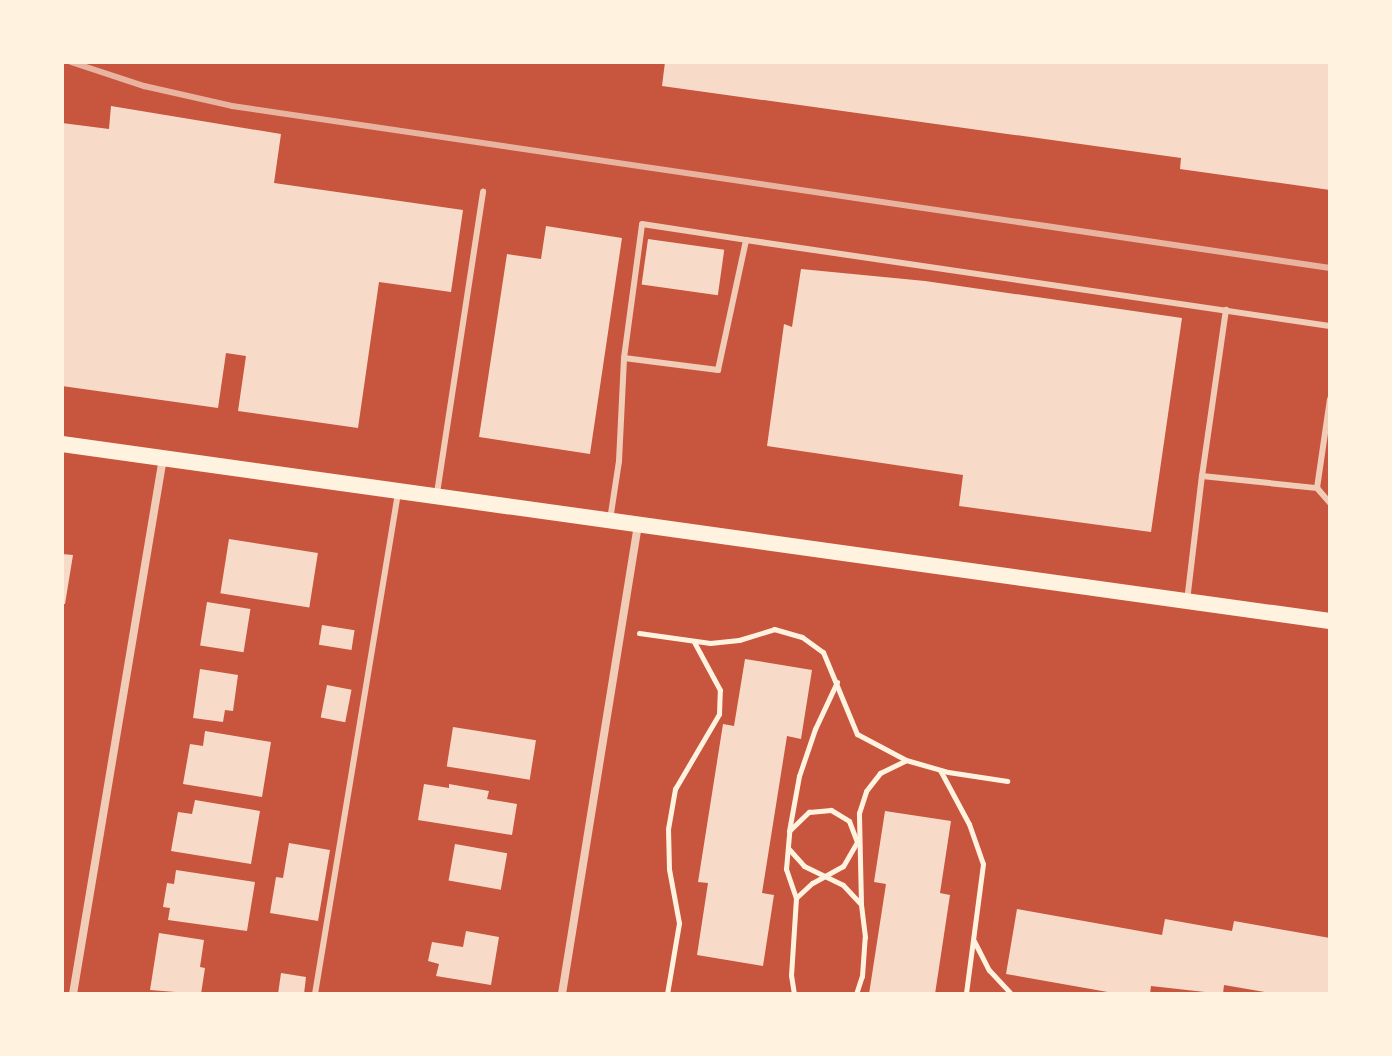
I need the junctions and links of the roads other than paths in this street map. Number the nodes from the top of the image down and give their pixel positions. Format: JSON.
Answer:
{"nodes":[{"id":1,"x":483,"y":191,"type":"dead end"},
{"id":2,"x":746,"y":240,"type":"junction"},
{"id":3,"x":1226,"y":310,"type":"junction"},
{"id":4,"x":1330,"y":326,"type":"edge"},
{"id":5,"x":624,"y":358,"type":"junction"},
{"id":6,"x":1330,"y":399,"type":"edge"},
{"id":7,"x":62,"y":444,"type":"edge"},
{"id":8,"x":163,"y":458,"type":"junction"},
{"id":9,"x":1202,"y":476,"type":"junction"},
{"id":10,"x":1317,"y":488,"type":"junction"},
{"id":11,"x":399,"y":491,"type":"junction"},
{"id":12,"x":436,"y":497,"type":"junction"},
{"id":13,"x":1330,"y":503,"type":"edge"},
{"id":14,"x":610,"y":520,"type":"junction"},
{"id":15,"x":638,"y":525,"type":"junction"},
{"id":16,"x":1187,"y":601,"type":"junction"},
{"id":17,"x":1330,"y":621,"type":"edge"},
{"id":18,"x":73,"y":994,"type":"edge"},
{"id":19,"x":315,"y":994,"type":"edge"},
{"id":20,"x":562,"y":994,"type":"edge"}],
"edges":[{"from":1,"to":12,"type":"lane"},
{"from":2,"to":3,"type":"lane"},
{"from":2,"to":5,"type":"lane"},
{"from":2,"to":5,"type":"lane"},
{"from":3,"to":4,"type":"lane"},
{"from":3,"to":9,"type":"lane"},
{"from":5,"to":14,"type":"lane"},
{"from":6,"to":10,"type":"lane"},
{"from":7,"to":8,"type":"main road"},
{"from":8,"to":11,"type":"main road"},
{"from":8,"to":18,"type":"street"},
{"from":9,"to":10,"type":"lane"},
{"from":9,"to":16,"type":"lane"},
{"from":10,"to":13,"type":"lane"},
{"from":11,"to":12,"type":"main road"},
{"from":11,"to":19,"type":"lane"},
{"from":12,"to":14,"type":"main road"},
{"from":14,"to":15,"type":"main road"},
{"from":15,"to":16,"type":"main road"},
{"from":15,"to":20,"type":"street"},
{"from":16,"to":17,"type":"main road"}]}
